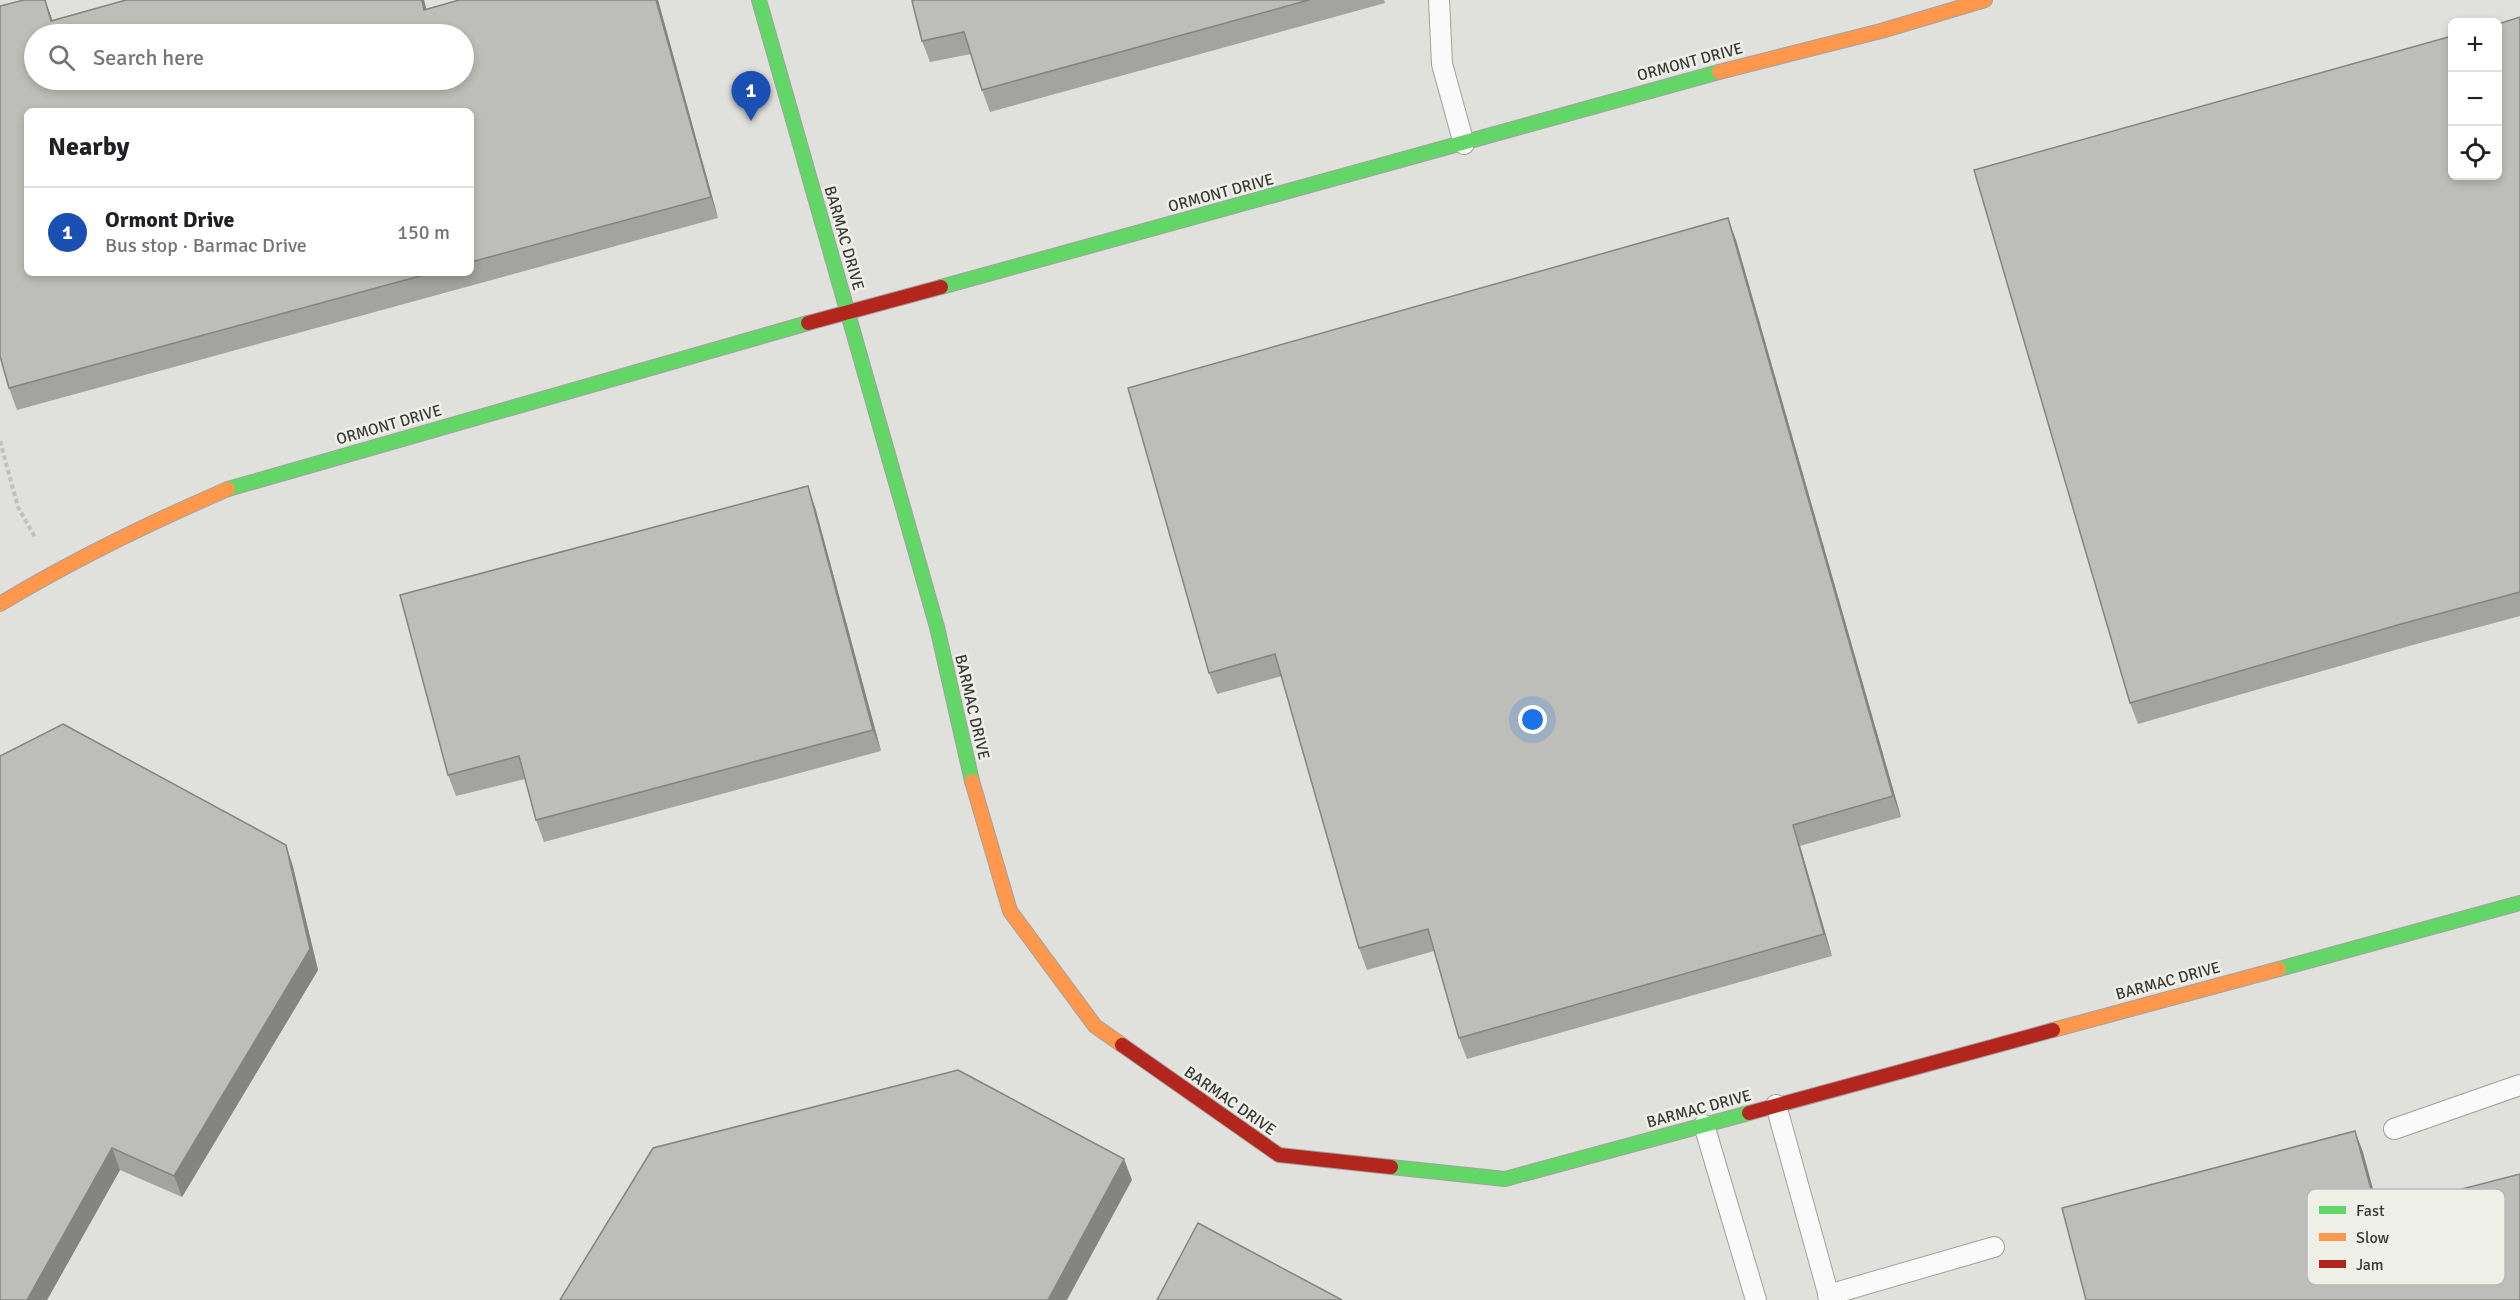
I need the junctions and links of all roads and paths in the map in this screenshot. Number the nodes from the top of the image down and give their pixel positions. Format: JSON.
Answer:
{"nodes":[{"id":1,"x":759,"y":0,"type":"edge"},
{"id":2,"x":1439,"y":0,"type":"edge"},
{"id":3,"x":1985,"y":0,"type":"edge"},
{"id":4,"x":1464,"y":144,"type":"junction"},
{"id":5,"x":848,"y":312,"type":"junction"},
{"id":6,"x":0,"y":441,"type":"edge"},
{"id":7,"x":54,"y":572,"type":"junction"},
{"id":8,"x":0,"y":604,"type":"edge"},
{"id":9,"x":2520,"y":903,"type":"edge"},
{"id":10,"x":2520,"y":1085,"type":"edge"},
{"id":11,"x":1776,"y":1105,"type":"junction"},
{"id":12,"x":1704,"y":1125,"type":"junction"},
{"id":13,"x":2394,"y":1129,"type":"dead end"},
{"id":14,"x":1995,"y":1247,"type":"dead end"},
{"id":15,"x":1829,"y":1298,"type":"edge"},
{"id":16,"x":1756,"y":1300,"type":"edge"}],
"edges":[{"from":1,"to":5,"type":"street","name":"BARMAC DRIVE"},
{"from":2,"to":4,"type":"lane"},
{"from":3,"to":4,"type":"street","name":"ORMONT DRIVE"},
{"from":4,"to":5,"type":"street","name":"ORMONT DRIVE"},
{"from":5,"to":7,"type":"street","name":"ORMONT DRIVE"},
{"from":5,"to":12,"type":"street","name":"BARMAC DRIVE"},
{"from":6,"to":7,"type":"path"},
{"from":7,"to":8,"type":"street","name":"ORMONT DRIVE"},
{"from":9,"to":11,"type":"street","name":"BARMAC DRIVE"},
{"from":10,"to":13,"type":"lane"},
{"from":11,"to":12,"type":"street","name":"BARMAC DRIVE"},
{"from":11,"to":15,"type":"lane"},
{"from":12,"to":16,"type":"lane"},
{"from":14,"to":15,"type":"lane"}]}
